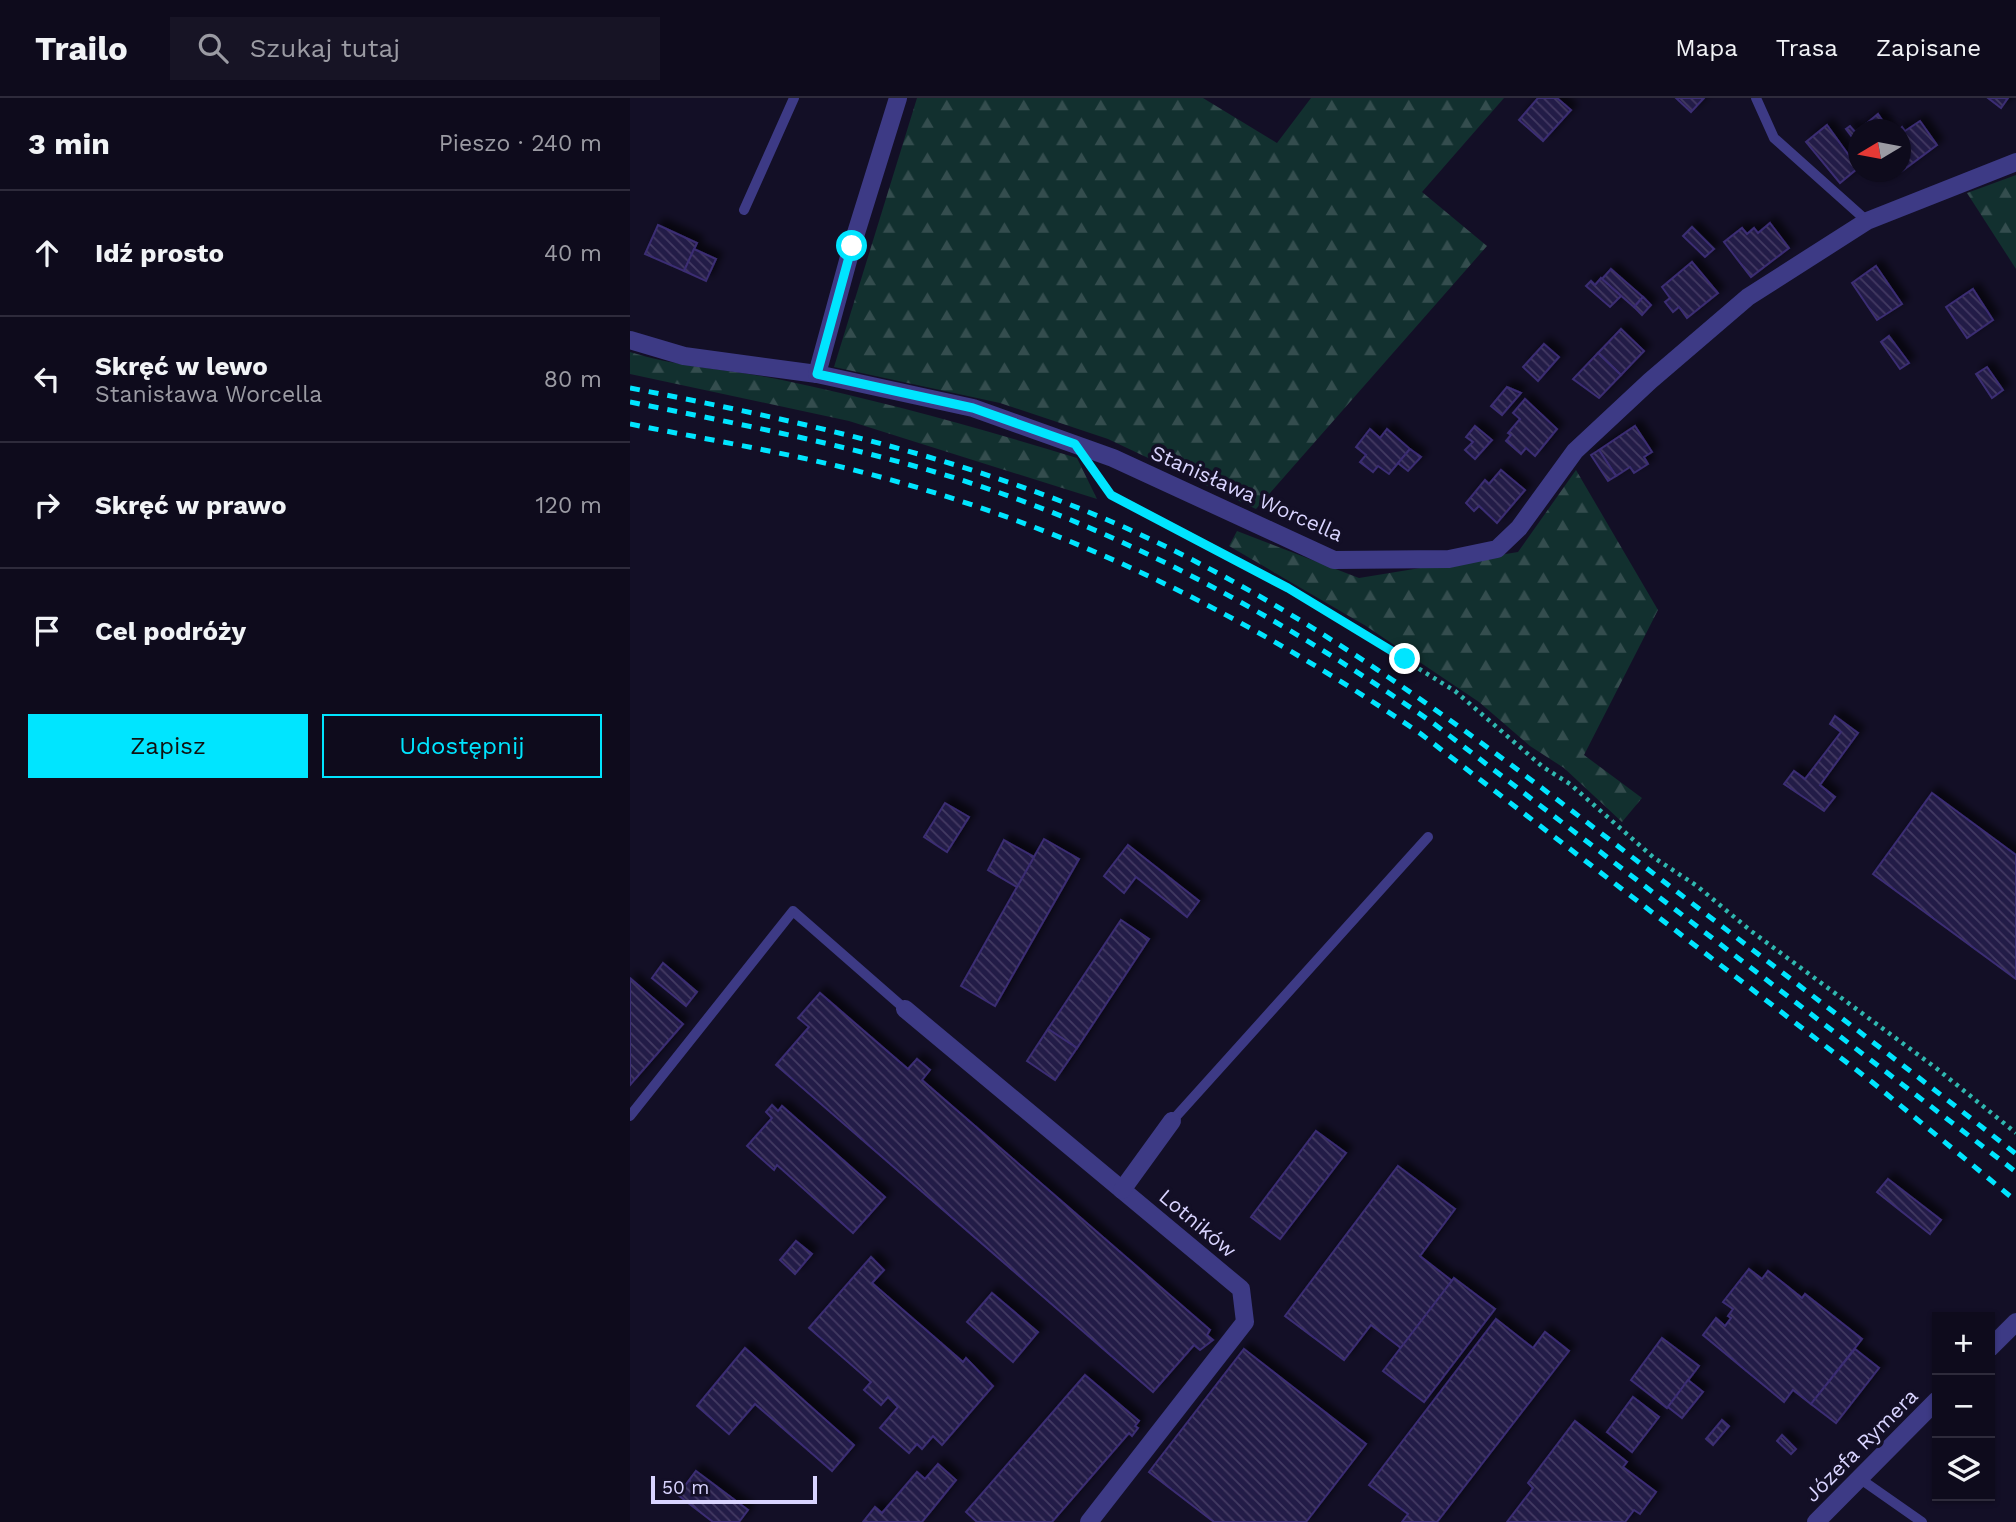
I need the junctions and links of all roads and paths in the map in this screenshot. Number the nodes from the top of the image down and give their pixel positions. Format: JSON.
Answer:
{"nodes":[{"id":1,"x":794,"y":98,"type":"edge"},
{"id":2,"x":898,"y":98,"type":"edge"},
{"id":3,"x":1756,"y":98,"type":"edge"},
{"id":4,"x":2016,"y":162,"type":"edge"},
{"id":5,"x":744,"y":210,"type":"dead end"},
{"id":6,"x":1867,"y":221,"type":"junction"},
{"id":7,"x":630,"y":340,"type":"edge"},
{"id":8,"x":817,"y":374,"type":"junction"},
{"id":9,"x":1075,"y":444,"type":"junction"},
{"id":10,"x":1428,"y":837,"type":"dead end"},
{"id":11,"x":905,"y":1009,"type":"joint"},
{"id":12,"x":630,"y":1116,"type":"edge"},
{"id":13,"x":1172,"y":1121,"type":"joint"},
{"id":14,"x":2016,"y":1133,"type":"edge"},
{"id":15,"x":1122,"y":1190,"type":"junction"},
{"id":16,"x":2016,"y":1322,"type":"edge"},
{"id":17,"x":1995,"y":1343,"type":"edge"},
{"id":18,"x":1932,"y":1406,"type":"edge"},
{"id":19,"x":1859,"y":1478,"type":"junction"},
{"id":20,"x":1089,"y":1522,"type":"edge"},
{"id":21,"x":1816,"y":1522,"type":"edge"},
{"id":22,"x":1922,"y":1522,"type":"edge"}],
"edges":[{"from":1,"to":5,"type":"lane"},
{"from":2,"to":8,"type":"street"},
{"from":3,"to":6,"type":"lane"},
{"from":4,"to":6,"type":"street","name":"Stanisława Worcella"},
{"from":6,"to":9,"type":"street","name":"Stanisława Worcella"},
{"from":7,"to":8,"type":"street","name":"Stanisława Worcella"},
{"from":8,"to":9,"type":"street","name":"Stanisława Worcella"},
{"from":9,"to":14,"type":"path"},
{"from":10,"to":13,"type":"lane"},
{"from":11,"to":12,"type":"lane"},
{"from":11,"to":15,"type":"street","name":"Lotników"},
{"from":13,"to":15,"type":"street"},
{"from":15,"to":20,"type":"street","name":"Lotników"},
{"from":16,"to":17,"type":"street"},
{"from":18,"to":19,"type":"street","name":"Józefa Rymera"},
{"from":19,"to":21,"type":"street","name":"Józefa Rymera"},
{"from":19,"to":22,"type":"lane"}]}
